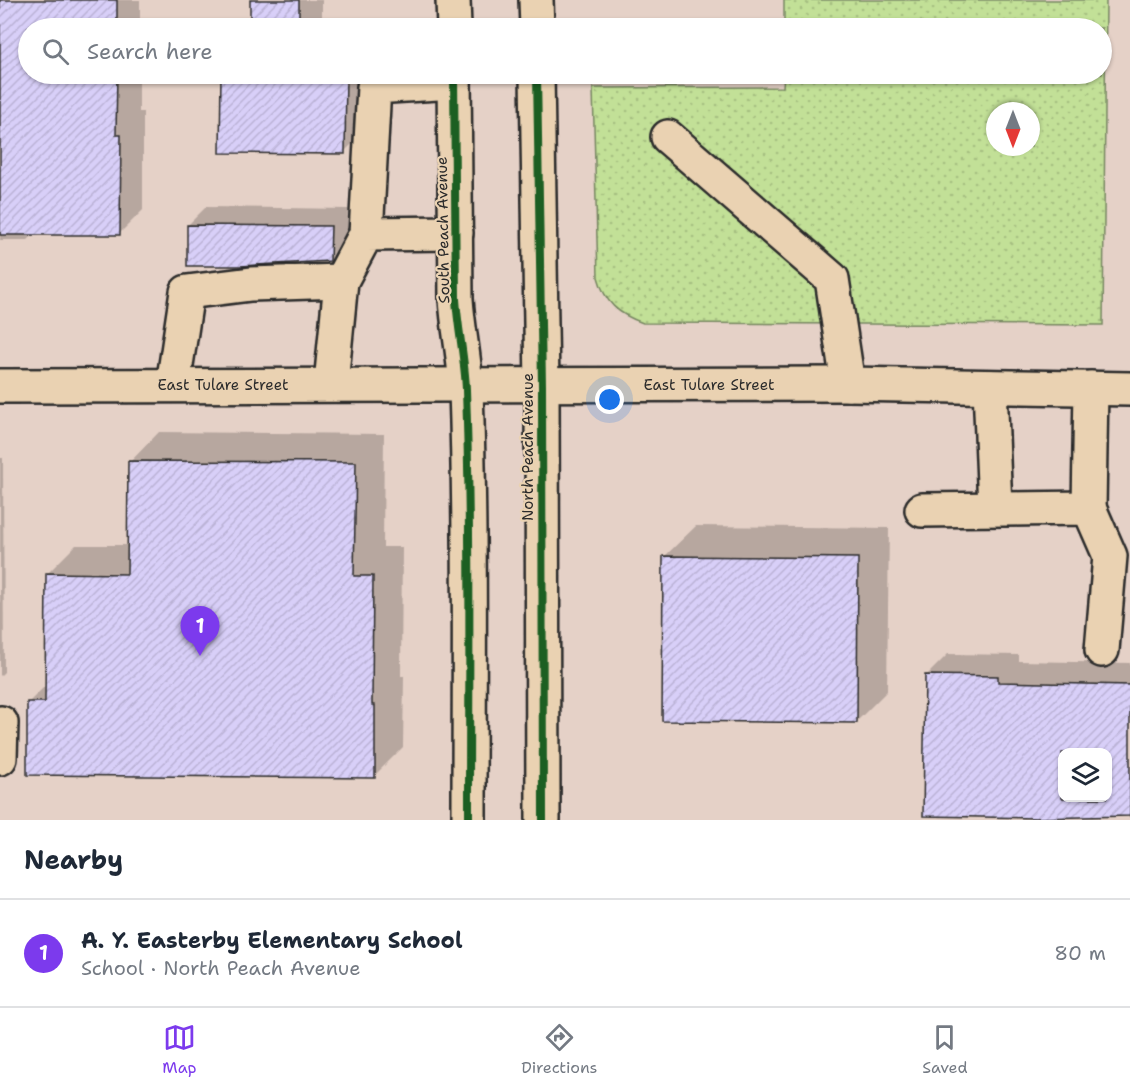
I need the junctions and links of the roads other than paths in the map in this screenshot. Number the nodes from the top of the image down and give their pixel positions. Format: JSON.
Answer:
{"nodes":[{"id":1,"x":453,"y":0,"type":"edge"},
{"id":2,"x":536,"y":0,"type":"edge"},
{"id":3,"x":454,"y":18,"type":"edge"},
{"id":4,"x":537,"y":18,"type":"edge"},
{"id":5,"x":401,"y":84,"type":"edge"},
{"id":6,"x":454,"y":84,"type":"edge"},
{"id":7,"x":537,"y":84,"type":"edge"},
{"id":8,"x":668,"y":137,"type":"dead end"},
{"id":9,"x":456,"y":233,"type":"junction"},
{"id":10,"x":366,"y":234,"type":"junction"},
{"id":11,"x":341,"y":281,"type":"junction"},
{"id":12,"x":331,"y":384,"type":"junction"},
{"id":13,"x":848,"y":384,"type":"junction"},
{"id":14,"x":173,"y":385,"type":"junction"},
{"id":15,"x":0,"y":386,"type":"edge"},
{"id":16,"x":466,"y":386,"type":"junction"},
{"id":17,"x":542,"y":386,"type":"junction"},
{"id":18,"x":990,"y":387,"type":"junction"},
{"id":19,"x":1091,"y":388,"type":"junction"},
{"id":20,"x":1130,"y":389,"type":"edge"},
{"id":21,"x":995,"y":508,"type":"junction"},
{"id":22,"x":1089,"y":508,"type":"junction"},
{"id":23,"x":922,"y":510,"type":"dead end"},
{"id":24,"x":1102,"y":650,"type":"dead end"},
{"id":25,"x":1,"y":723,"type":"edge"},
{"id":26,"x":0,"y":758,"type":"edge"},
{"id":27,"x":469,"y":820,"type":"edge"},
{"id":28,"x":543,"y":820,"type":"edge"}],
"edges":[{"from":1,"to":3,"type":"main road"},
{"from":2,"to":4,"type":"main road"},
{"from":5,"to":10,"type":"main road"},
{"from":6,"to":9,"type":"main road","name":"South Peach Avenue"},
{"from":7,"to":17,"type":"main road","name":"North Peach Avenue"},
{"from":8,"to":13,"type":"main road"},
{"from":9,"to":10,"type":"main road"},
{"from":9,"to":16,"type":"main road","name":"South Peach Avenue"},
{"from":10,"to":11,"type":"main road"},
{"from":11,"to":12,"type":"main road"},
{"from":11,"to":14,"type":"main road"},
{"from":12,"to":14,"type":"main road","name":"East Tulare Street"},
{"from":12,"to":16,"type":"main road","name":"East Tulare Street"},
{"from":13,"to":17,"type":"main road","name":"East Tulare Street"},
{"from":13,"to":18,"type":"main road","name":"East Tulare Street"},
{"from":14,"to":15,"type":"main road","name":"East Tulare Street"},
{"from":16,"to":17,"type":"main road","name":"East Tulare Street"},
{"from":16,"to":27,"type":"main road"},
{"from":17,"to":28,"type":"main road","name":"North Peach Avenue"},
{"from":18,"to":19,"type":"main road","name":"East Tulare Street"},
{"from":18,"to":21,"type":"main road"},
{"from":19,"to":20,"type":"main road","name":"East Tulare Street"},
{"from":19,"to":22,"type":"main road"},
{"from":21,"to":22,"type":"main road"},
{"from":21,"to":23,"type":"main road"},
{"from":22,"to":24,"type":"main road"},
{"from":25,"to":26,"type":"main road"}]}
